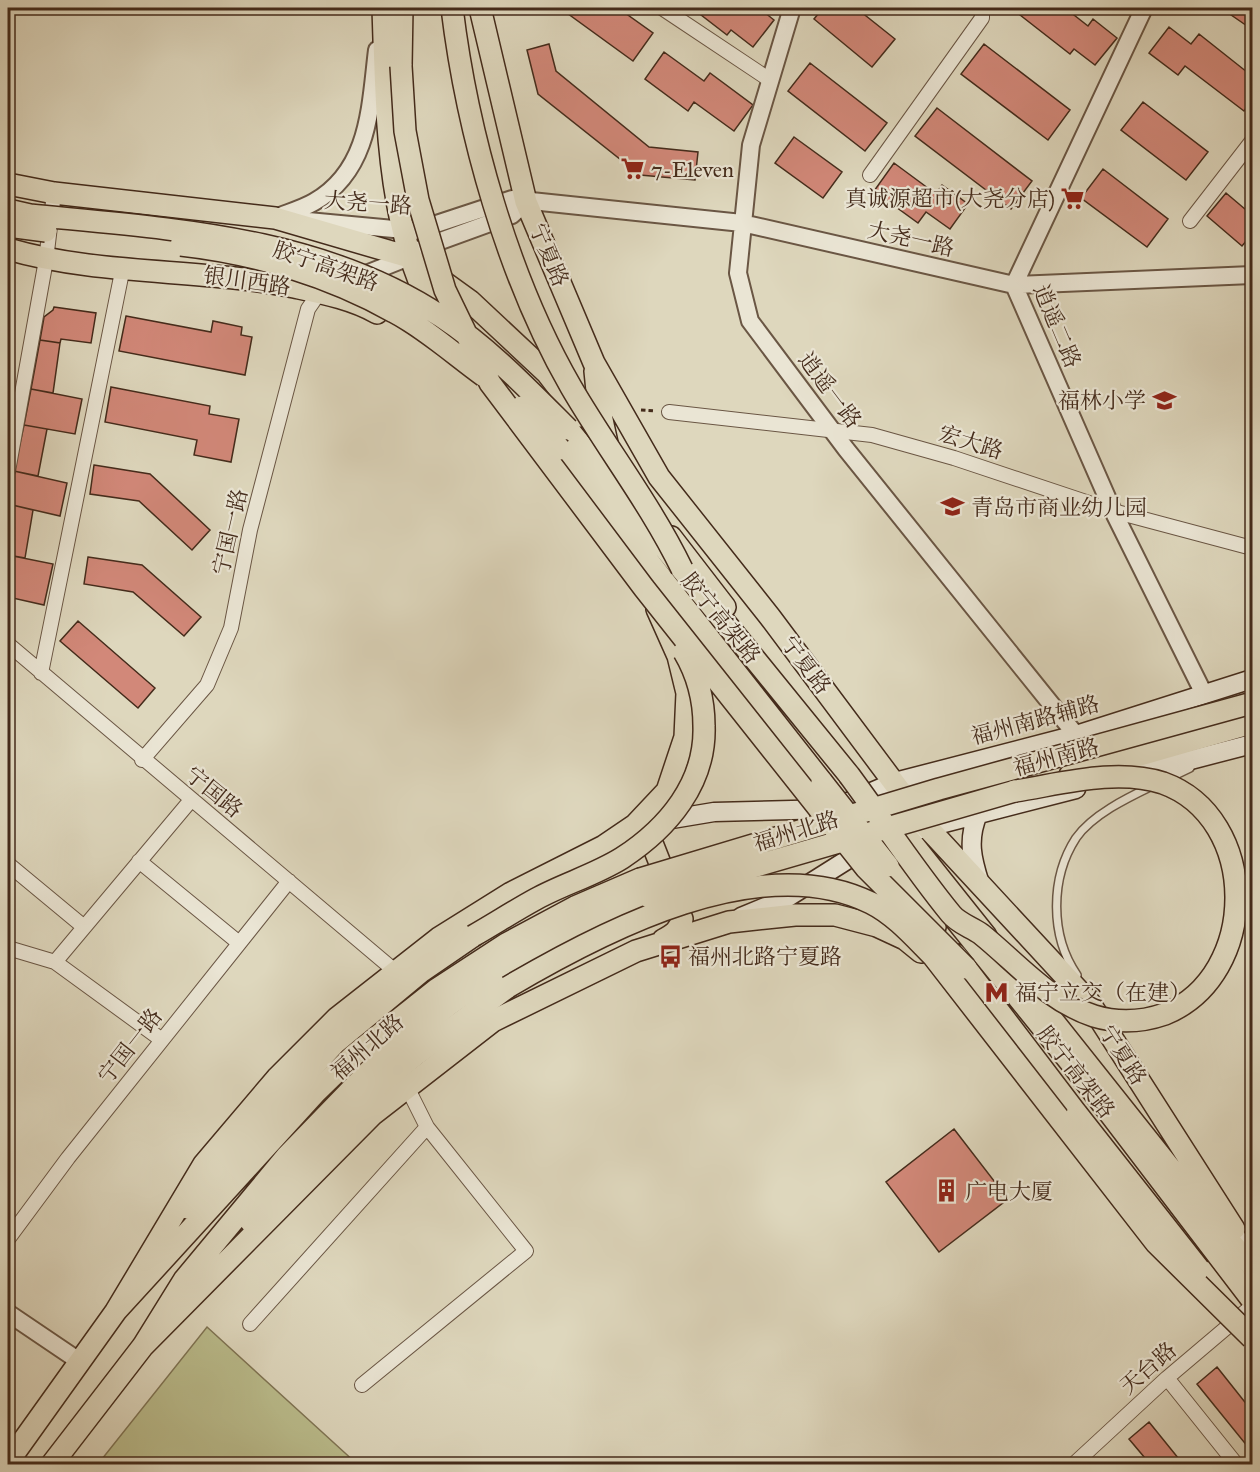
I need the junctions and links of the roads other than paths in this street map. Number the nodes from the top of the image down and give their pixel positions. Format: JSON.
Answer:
{"nodes":[{"id":1,"x":382,"y":8,"type":"edge"},
{"id":2,"x":402,"y":8,"type":"edge"},
{"id":3,"x":452,"y":8,"type":"edge"},
{"id":4,"x":480,"y":8,"type":"edge"},
{"id":5,"x":662,"y":8,"type":"edge"},
{"id":6,"x":792,"y":8,"type":"edge"},
{"id":7,"x":982,"y":8,"type":"edge"},
{"id":8,"x":1144,"y":8,"type":"edge"},
{"id":9,"x":770,"y":80,"type":"junction"},
{"id":10,"x":1252,"y":141,"type":"edge"},
{"id":11,"x":870,"y":175,"type":"dead end"},
{"id":12,"x":8,"y":184,"type":"edge"},
{"id":13,"x":54,"y":194,"type":"junction"},
{"id":14,"x":526,"y":202,"type":"junction"},
{"id":15,"x":8,"y":210,"type":"edge"},
{"id":16,"x":274,"y":218,"type":"junction"},
{"id":17,"x":1190,"y":221,"type":"dead end"},
{"id":18,"x":742,"y":223,"type":"junction"},
{"id":19,"x":8,"y":226,"type":"edge"},
{"id":20,"x":404,"y":230,"type":"junction"},
{"id":21,"x":8,"y":249,"type":"edge"},
{"id":22,"x":409,"y":257,"type":"junction"},
{"id":23,"x":46,"y":260,"type":"junction"},
{"id":24,"x":123,"y":267,"type":"junction"},
{"id":25,"x":1252,"y":275,"type":"edge"},
{"id":26,"x":1014,"y":285,"type":"junction"},
{"id":27,"x":319,"y":292,"type":"junction"},
{"id":28,"x":594,"y":363,"type":"junction"},
{"id":29,"x":493,"y":396,"type":"junction"},
{"id":30,"x":669,"y":412,"type":"dead end"},
{"id":31,"x":831,"y":430,"type":"junction"},
{"id":32,"x":610,"y":456,"type":"junction"},
{"id":33,"x":8,"y":471,"type":"edge"},
{"id":34,"x":1113,"y":511,"type":"junction"},
{"id":35,"x":605,"y":548,"type":"junction"},
{"id":36,"x":1252,"y":548,"type":"edge"},
{"id":37,"x":682,"y":569,"type":"junction"},
{"id":38,"x":645,"y":581,"type":"junction"},
{"id":39,"x":659,"y":617,"type":"junction"},
{"id":40,"x":8,"y":644,"type":"edge"},
{"id":41,"x":41,"y":673,"type":"junction"},
{"id":42,"x":1252,"y":679,"type":"edge"},
{"id":43,"x":1204,"y":694,"type":"junction"},
{"id":44,"x":1252,"y":703,"type":"edge"},
{"id":45,"x":1252,"y":723,"type":"edge"},
{"id":46,"x":1076,"y":735,"type":"junction"},
{"id":47,"x":1252,"y":744,"type":"edge"},
{"id":48,"x":1216,"y":754,"type":"junction"},
{"id":49,"x":142,"y":760,"type":"junction"},
{"id":50,"x":895,"y":782,"type":"junction"},
{"id":51,"x":870,"y":790,"type":"junction"},
{"id":52,"x":1015,"y":791,"type":"junction"},
{"id":53,"x":190,"y":800,"type":"junction"},
{"id":54,"x":832,"y":809,"type":"junction"},
{"id":55,"x":859,"y":813,"type":"joint"},
{"id":56,"x":978,"y":814,"type":"junction"},
{"id":57,"x":635,"y":825,"type":"junction"},
{"id":58,"x":927,"y":827,"type":"junction"},
{"id":59,"x":905,"y":834,"type":"junction"},
{"id":60,"x":867,"y":840,"type":"junction"},
{"id":61,"x":139,"y":861,"type":"junction"},
{"id":62,"x":8,"y":864,"type":"edge"},
{"id":63,"x":289,"y":880,"type":"junction"},
{"id":64,"x":981,"y":885,"type":"junction"},
{"id":65,"x":644,"y":888,"type":"junction"},
{"id":66,"x":953,"y":916,"type":"junction"},
{"id":67,"x":729,"y":922,"type":"junction"},
{"id":68,"x":84,"y":927,"type":"junction"},
{"id":69,"x":239,"y":943,"type":"junction"},
{"id":70,"x":653,"y":946,"type":"junction"},
{"id":71,"x":8,"y":948,"type":"edge"},
{"id":72,"x":55,"y":962,"type":"junction"},
{"id":73,"x":966,"y":968,"type":"junction"},
{"id":74,"x":394,"y":971,"type":"junction"},
{"id":75,"x":980,"y":999,"type":"junction"},
{"id":76,"x":162,"y":1040,"type":"junction"},
{"id":77,"x":407,"y":1087,"type":"junction"},
{"id":78,"x":427,"y":1127,"type":"junction"},
{"id":79,"x":8,"y":1239,"type":"edge"},
{"id":80,"x":150,"y":1251,"type":"junction"},
{"id":81,"x":1252,"y":1255,"type":"edge"},
{"id":82,"x":1252,"y":1266,"type":"edge"},
{"id":83,"x":190,"y":1298,"type":"junction"},
{"id":84,"x":1252,"y":1300,"type":"edge"},
{"id":85,"x":1252,"y":1306,"type":"edge"},
{"id":86,"x":116,"y":1311,"type":"junction"},
{"id":87,"x":8,"y":1313,"type":"edge"},
{"id":88,"x":250,"y":1323,"type":"dead end"},
{"id":89,"x":1234,"y":1323,"type":"junction"},
{"id":90,"x":1252,"y":1338,"type":"edge"},
{"id":91,"x":143,"y":1346,"type":"junction"},
{"id":92,"x":1252,"y":1348,"type":"edge"},
{"id":93,"x":79,"y":1361,"type":"junction"},
{"id":94,"x":1167,"y":1378,"type":"junction"},
{"id":95,"x":362,"y":1385,"type":"dead end"},
{"id":96,"x":8,"y":1462,"type":"edge"},
{"id":97,"x":52,"y":1464,"type":"edge"},
{"id":98,"x":1074,"y":1464,"type":"edge"},
{"id":99,"x":1236,"y":1464,"type":"edge"}],
"edges":[{"from":1,"to":16,"type":"street"},
{"from":1,"to":20,"type":"main road"},
{"from":2,"to":38,"type":"main road","bridge":true},
{"from":3,"to":37,"type":"main road","bridge":true},
{"from":4,"to":14,"type":"main road","name":"宁夏路"},
{"from":5,"to":9,"type":"street"},
{"from":6,"to":9,"type":"street","name":"逍遥一路"},
{"from":7,"to":11,"type":"street"},
{"from":8,"to":26,"type":"street","name":"逍遥二路"},
{"from":9,"to":18,"type":"street","name":"逍遥一路"},
{"from":10,"to":17,"type":"street"},
{"from":12,"to":13,"type":"main road"},
{"from":13,"to":16,"type":"main road"},
{"from":13,"to":23,"type":"street"},
{"from":14,"to":18,"type":"street","name":"大尧一路"},
{"from":14,"to":20,"type":"street","name":"大尧一路"},
{"from":14,"to":22,"type":"street","name":"大尧一路"},
{"from":14,"to":28,"type":"main road","name":"宁夏路"},
{"from":15,"to":37,"type":"main road","name":"胶宁高架路","bridge":true},
{"from":16,"to":20,"type":"street","name":"大尧一路"},
{"from":16,"to":22,"type":"main road"},
{"from":18,"to":26,"type":"street","name":"大尧一路"},
{"from":18,"to":31,"type":"street","name":"逍遥一路"},
{"from":19,"to":73,"type":"main road","name":"胶宁高架路","bridge":true},
{"from":20,"to":22,"type":"main road"},
{"from":21,"to":23,"type":"main road","name":"银川西路"},
{"from":22,"to":27,"type":"street","name":"大尧一路"},
{"from":22,"to":29,"type":"main road"},
{"from":22,"to":32,"type":"main road","name":"宁夏路"},
{"from":23,"to":24,"type":"main road","name":"银川西路"},
{"from":23,"to":33,"type":"street"},
{"from":24,"to":27,"type":"main road","name":"银川西路"},
{"from":24,"to":41,"type":"street"},
{"from":25,"to":26,"type":"street","name":"大尧一路"},
{"from":26,"to":34,"type":"street","name":"逍遥二路"},
{"from":27,"to":29,"type":"main road","name":"银川西路"},
{"from":27,"to":49,"type":"street","name":"宁国一路"},
{"from":28,"to":32,"type":"main road"},
{"from":28,"to":50,"type":"main road","name":"宁夏路"},
{"from":29,"to":35,"type":"main road"},
{"from":29,"to":38,"type":"main road"},
{"from":30,"to":31,"type":"street","name":"宏大路"},
{"from":31,"to":34,"type":"street","name":"宏大路"},
{"from":31,"to":46,"type":"street","name":"逍遥一路"},
{"from":32,"to":51,"type":"main road","name":"宁夏路"},
{"from":34,"to":36,"type":"street","name":"宏大路"},
{"from":34,"to":43,"type":"street","name":"逍遥二路"},
{"from":35,"to":38,"type":"main road"},
{"from":35,"to":39,"type":"main road"},
{"from":37,"to":66,"type":"main road","name":"胶宁高架路","bridge":true},
{"from":38,"to":39,"type":"main road"},
{"from":38,"to":54,"type":"main road"},
{"from":38,"to":73,"type":"main road","name":"胶宁高架路","bridge":true},
{"from":38,"to":80,"type":"main road","bridge":true},
{"from":39,"to":57,"type":"main road"},
{"from":40,"to":41,"type":"street","name":"宁国路"},
{"from":41,"to":49,"type":"street","name":"宁国路"},
{"from":42,"to":43,"type":"main road","name":"福州南路辅路"},
{"from":43,"to":46,"type":"main road","name":"福州南路辅路"},
{"from":44,"to":55,"type":"main road","name":"福州南路","bridge":true},
{"from":45,"to":52,"type":"main road","name":"福州南路","bridge":true},
{"from":46,"to":50,"type":"main road","name":"福州南路辅路"},
{"from":47,"to":48,"type":"main road"},
{"from":48,"to":56,"type":"main road"},
{"from":48,"to":81,"type":"lane"},
{"from":49,"to":53,"type":"street","name":"宁国路"},
{"from":50,"to":51,"type":"main road","name":"福州南路辅路"},
{"from":50,"to":58,"type":"main road","name":"宁夏路"},
{"from":51,"to":54,"type":"main road","name":"福州南路辅路"},
{"from":51,"to":59,"type":"main road","name":"宁夏路"},
{"from":52,"to":60,"type":"main road","name":"福州南路","bridge":true},
{"from":52,"to":66,"type":"main road","bridge":true},
{"from":53,"to":61,"type":"street"},
{"from":53,"to":63,"type":"street","name":"宁国路"},
{"from":54,"to":57,"type":"main road"},
{"from":54,"to":60,"type":"main road"},
{"from":55,"to":65,"type":"main road","name":"福州北路","bridge":true},
{"from":56,"to":58,"type":"main road"},
{"from":56,"to":64,"type":"main road"},
{"from":57,"to":70,"type":"main road"},
{"from":57,"to":74,"type":"main road"},
{"from":58,"to":59,"type":"main road"},
{"from":58,"to":64,"type":"main road","name":"宁夏路"},
{"from":59,"to":60,"type":"main road"},
{"from":59,"to":82,"type":"main road","name":"宁夏路"},
{"from":60,"to":65,"type":"main road","name":"福州北路","bridge":true},
{"from":60,"to":67,"type":"main road"},
{"from":60,"to":75,"type":"main road"},
{"from":61,"to":68,"type":"street"},
{"from":61,"to":69,"type":"street"},
{"from":62,"to":68,"type":"street"},
{"from":63,"to":69,"type":"street","name":"宁国一路"},
{"from":63,"to":74,"type":"street","name":"宁国路"},
{"from":64,"to":81,"type":"main road","name":"宁夏路"},
{"from":65,"to":86,"type":"main road","name":"福州北路"},
{"from":65,"to":91,"type":"main road","name":"福州北路"},
{"from":66,"to":84,"type":"main road","name":"胶宁高架路","bridge":true},
{"from":67,"to":70,"type":"main road"},
{"from":67,"to":75,"type":"main road"},
{"from":68,"to":72,"type":"street"},
{"from":69,"to":76,"type":"street","name":"宁国一路"},
{"from":70,"to":77,"type":"main road"},
{"from":71,"to":72,"type":"street"},
{"from":72,"to":76,"type":"street"},
{"from":73,"to":90,"type":"main road","name":"胶宁高架路","bridge":true},
{"from":74,"to":80,"type":"main road"},
{"from":75,"to":89,"type":"main road"},
{"from":76,"to":79,"type":"street","name":"宁国一路"},
{"from":77,"to":78,"type":"street"},
{"from":77,"to":83,"type":"main road"},
{"from":78,"to":88,"type":"street"},
{"from":78,"to":95,"type":"street"},
{"from":80,"to":86,"type":"main road"},
{"from":83,"to":90,"type":"main road","bridge":true},
{"from":83,"to":91,"type":"main road"},
{"from":85,"to":89,"type":"street","name":"天台路"},
{"from":86,"to":93,"type":"main road","name":"福州北路"},
{"from":87,"to":93,"type":"street"},
{"from":89,"to":92,"type":"main road"},
{"from":89,"to":94,"type":"street","name":"天台路"},
{"from":91,"to":97,"type":"main road","name":"福州北路"},
{"from":93,"to":96,"type":"main road","name":"福州北路"},
{"from":94,"to":98,"type":"street","name":"天台路"},
{"from":94,"to":99,"type":"street"}]}
